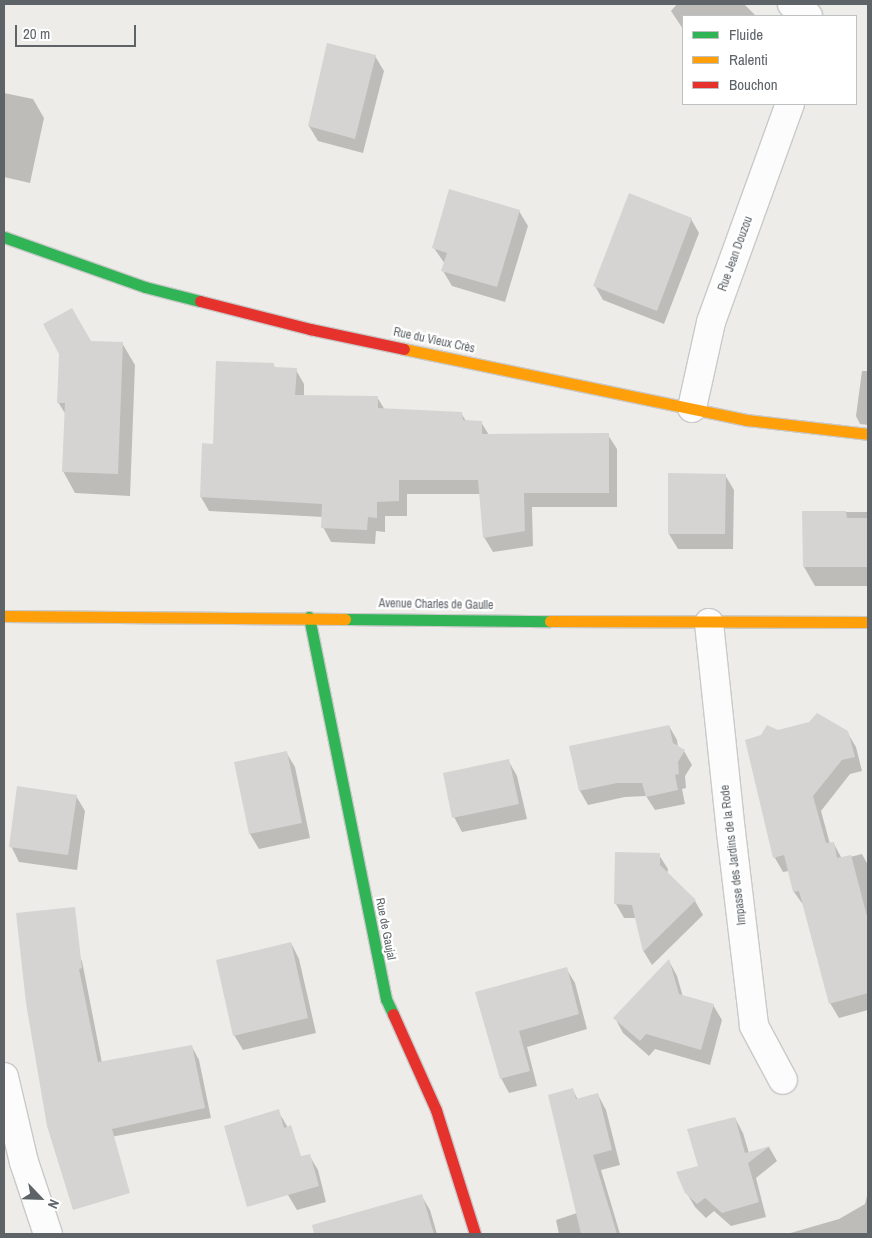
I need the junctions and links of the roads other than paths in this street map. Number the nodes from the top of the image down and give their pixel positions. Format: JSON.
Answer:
{"nodes":[{"id":1,"x":792,"y":4,"type":"edge"},
{"id":2,"x":807,"y":15,"type":"edge"},
{"id":3,"x":790,"y":105,"type":"edge"},
{"id":4,"x":4,"y":237,"type":"edge"},
{"id":5,"x":692,"y":408,"type":"junction"},
{"id":6,"x":868,"y":434,"type":"edge"},
{"id":7,"x":4,"y":616,"type":"edge"},
{"id":8,"x":309,"y":617,"type":"junction"},
{"id":9,"x":868,"y":622,"type":"edge"},
{"id":10,"x":709,"y":623,"type":"junction"},
{"id":11,"x":4,"y":1077,"type":"edge"},
{"id":12,"x":783,"y":1080,"type":"dead end"},
{"id":13,"x":48,"y":1234,"type":"edge"},
{"id":14,"x":475,"y":1234,"type":"edge"}],
"edges":[{"from":1,"to":2,"type":"street"},
{"from":3,"to":5,"type":"street","name":"Rue Jean Douzou"},
{"from":4,"to":5,"type":"street","name":"Rue du Vieux Crès"},
{"from":5,"to":6,"type":"street","name":"Rue du Vieux Crès"},
{"from":7,"to":8,"type":"street","name":"Avenue Charles de Gaulle"},
{"from":8,"to":10,"type":"street","name":"Avenue Charles de Gaulle"},
{"from":8,"to":14,"type":"street","name":"Rue de Gaujal"},
{"from":9,"to":10,"type":"street","name":"Avenue Charles de Gaulle"},
{"from":10,"to":12,"type":"street","name":"Impasse des Jardins de la Rode"},
{"from":11,"to":13,"type":"street"}]}
